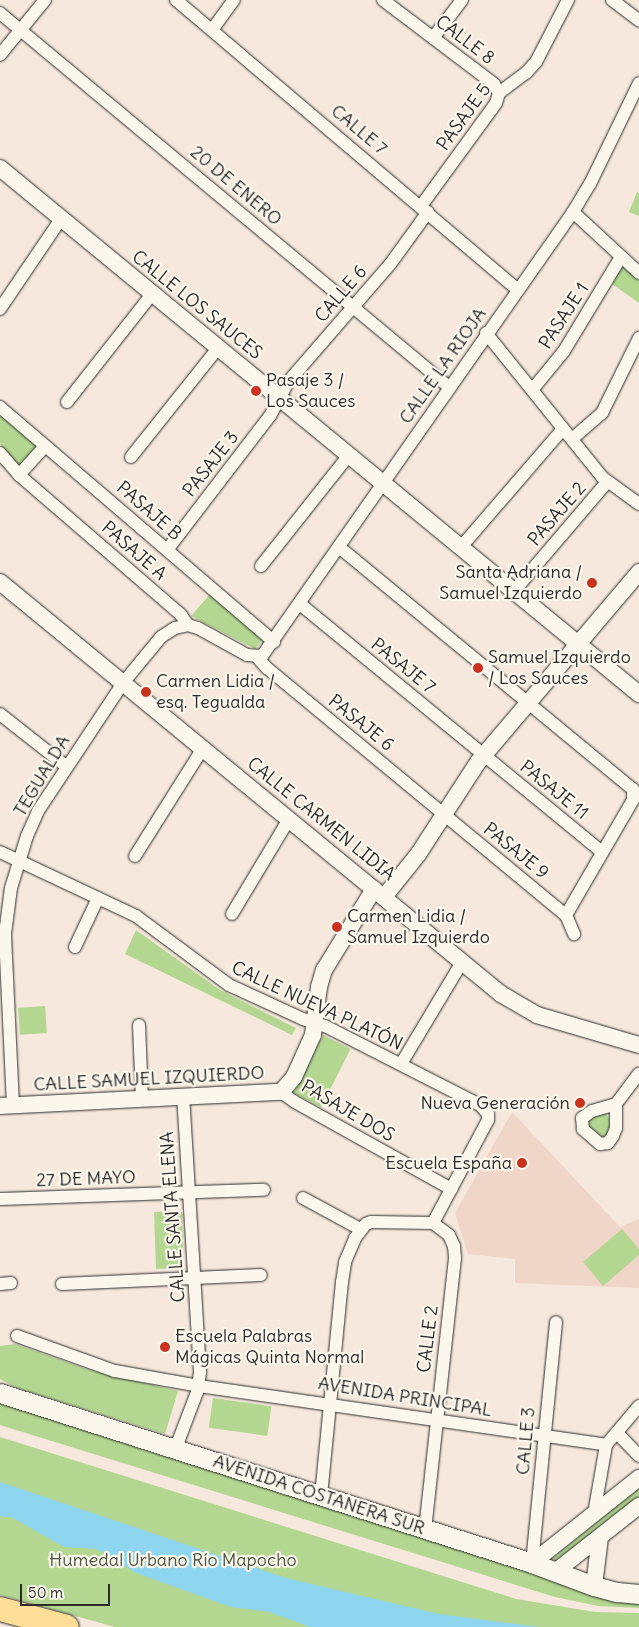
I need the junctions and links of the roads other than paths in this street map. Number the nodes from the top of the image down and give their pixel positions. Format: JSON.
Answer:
{"nodes":[{"id":1,"x":45,"y":0,"type":"edge"},
{"id":2,"x":176,"y":0,"type":"edge"},
{"id":3,"x":234,"y":0,"type":"edge"},
{"id":4,"x":383,"y":0,"type":"edge"},
{"id":5,"x":462,"y":0,"type":"edge"},
{"id":6,"x":568,"y":0,"type":"edge"},
{"id":7,"x":612,"y":0,"type":"edge"},
{"id":8,"x":0,"y":13,"type":"edge"},
{"id":9,"x":639,"y":20,"type":"edge"},
{"id":10,"x":21,"y":30,"type":"junction"},
{"id":11,"x":212,"y":30,"type":"junction"},
{"id":12,"x":433,"y":38,"type":"junction"},
{"id":13,"x":0,"y":55,"type":"edge"},
{"id":14,"x":639,"y":83,"type":"edge"},
{"id":15,"x":499,"y":93,"type":"junction"},
{"id":16,"x":0,"y":168,"type":"edge"},
{"id":17,"x":425,"y":209,"type":"junction"},
{"id":18,"x":573,"y":212,"type":"junction"},
{"id":19,"x":61,"y":219,"type":"junction"},
{"id":20,"x":621,"y":257,"type":"junction"},
{"id":21,"x":639,"y":273,"type":"edge"},
{"id":22,"x":518,"y":289,"type":"junction"},
{"id":23,"x":152,"y":294,"type":"junction"},
{"id":24,"x":353,"y":307,"type":"junction"},
{"id":25,"x":0,"y":309,"type":"edge"},
{"id":26,"x":486,"y":333,"type":"junction"},
{"id":27,"x":639,"y":338,"type":"edge"},
{"id":28,"x":218,"y":348,"type":"junction"},
{"id":29,"x":449,"y":387,"type":"junction"},
{"id":30,"x":532,"y":390,"type":"junction"},
{"id":31,"x":280,"y":398,"type":"junction"},
{"id":32,"x":67,"y":402,"type":"dead end"},
{"id":33,"x":0,"y":407,"type":"edge"},
{"id":34,"x":562,"y":428,"type":"junction"},
{"id":35,"x":572,"y":440,"type":"junction"},
{"id":36,"x":46,"y":446,"type":"junction"},
{"id":37,"x":0,"y":453,"type":"edge"},
{"id":38,"x":349,"y":455,"type":"junction"},
{"id":39,"x":131,"y":457,"type":"dead end"},
{"id":40,"x":19,"y":476,"type":"junction"},
{"id":41,"x":607,"y":482,"type":"junction"},
{"id":42,"x":383,"y":484,"type":"junction"},
{"id":43,"x":639,"y":504,"type":"edge"},
{"id":44,"x":339,"y":547,"type":"junction"},
{"id":45,"x":461,"y":547,"type":"junction"},
{"id":46,"x":167,"y":550,"type":"junction"},
{"id":47,"x":261,"y":566,"type":"dead end"},
{"id":48,"x":639,"y":572,"type":"edge"},
{"id":49,"x":0,"y":582,"type":"edge"},
{"id":50,"x":514,"y":591,"type":"junction"},
{"id":51,"x":300,"y":604,"type":"junction"},
{"id":52,"x":188,"y":625,"type":"junction"},
{"id":53,"x":274,"y":642,"type":"junction"},
{"id":54,"x":578,"y":643,"type":"junction"},
{"id":55,"x":257,"y":656,"type":"junction"},
{"id":56,"x":123,"y":683,"type":"junction"},
{"id":57,"x":639,"y":694,"type":"edge"},
{"id":58,"x":528,"y":702,"type":"junction"},
{"id":59,"x":0,"y":714,"type":"edge"},
{"id":60,"x":203,"y":748,"type":"junction"},
{"id":61,"x":483,"y":755,"type":"junction"},
{"id":62,"x":67,"y":767,"type":"junction"},
{"id":63,"x":444,"y":815,"type":"junction"},
{"id":64,"x":289,"y":819,"type":"junction"},
{"id":65,"x":0,"y":852,"type":"edge"},
{"id":66,"x":602,"y":852,"type":"junction"},
{"id":67,"x":135,"y":856,"type":"dead end"},
{"id":68,"x":19,"y":861,"type":"junction"},
{"id":69,"x":379,"y":893,"type":"junction"},
{"id":70,"x":98,"y":898,"type":"junction"},
{"id":71,"x":232,"y":914,"type":"dead end"},
{"id":72,"x":566,"y":915,"type":"junction"},
{"id":73,"x":574,"y":934,"type":"dead end"},
{"id":74,"x":75,"y":947,"type":"dead end"},
{"id":75,"x":462,"y":962,"type":"junction"},
{"id":76,"x":316,"y":1024,"type":"junction"},
{"id":77,"x":139,"y":1025,"type":"dead end"},
{"id":78,"x":639,"y":1045,"type":"edge"},
{"id":79,"x":401,"y":1064,"type":"junction"},
{"id":80,"x":639,"y":1074,"type":"edge"},
{"id":81,"x":281,"y":1092,"type":"junction"},
{"id":82,"x":183,"y":1097,"type":"junction"},
{"id":83,"x":142,"y":1099,"type":"junction"},
{"id":84,"x":616,"y":1104,"type":"dead end"},
{"id":85,"x":7,"y":1106,"type":"edge"},
{"id":86,"x":451,"y":1189,"type":"junction"},
{"id":87,"x":264,"y":1190,"type":"dead end"},
{"id":88,"x":190,"y":1193,"type":"junction"},
{"id":89,"x":303,"y":1198,"type":"dead end"},
{"id":90,"x":0,"y":1199,"type":"edge"},
{"id":91,"x":433,"y":1223,"type":"junction"},
{"id":92,"x":360,"y":1229,"type":"junction"},
{"id":93,"x":261,"y":1275,"type":"dead end"},
{"id":94,"x":195,"y":1278,"type":"junction"},
{"id":95,"x":62,"y":1284,"type":"dead end"},
{"id":96,"x":556,"y":1322,"type":"dead end"},
{"id":97,"x":17,"y":1336,"type":"dead end"},
{"id":98,"x":199,"y":1386,"type":"junction"},
{"id":99,"x":0,"y":1393,"type":"edge"},
{"id":100,"x":331,"y":1404,"type":"junction"},
{"id":101,"x":639,"y":1406,"type":"edge"},
{"id":102,"x":436,"y":1420,"type":"junction"},
{"id":103,"x":618,"y":1432,"type":"junction"},
{"id":104,"x":544,"y":1436,"type":"junction"},
{"id":105,"x":606,"y":1445,"type":"junction"},
{"id":106,"x":175,"y":1450,"type":"junction"},
{"id":107,"x":639,"y":1456,"type":"edge"},
{"id":108,"x":639,"y":1478,"type":"edge"},
{"id":109,"x":321,"y":1496,"type":"junction"},
{"id":110,"x":639,"y":1506,"type":"edge"},
{"id":111,"x":594,"y":1514,"type":"junction"},
{"id":112,"x":425,"y":1529,"type":"junction"},
{"id":113,"x":600,"y":1537,"type":"junction"},
{"id":114,"x":532,"y":1563,"type":"junction"},
{"id":115,"x":555,"y":1572,"type":"junction"},
{"id":116,"x":594,"y":1586,"type":"junction"},
{"id":117,"x":639,"y":1594,"type":"edge"},
{"id":118,"x":0,"y":1609,"type":"edge"},
{"id":119,"x":67,"y":1627,"type":"edge"}],
"edges":[{"from":1,"to":10,"type":"street"},
{"from":2,"to":11,"type":"street","name":"CALLE 7"},
{"from":3,"to":11,"type":"street"},
{"from":4,"to":12,"type":"street","name":"CALLE 8"},
{"from":5,"to":12,"type":"street"},
{"from":6,"to":15,"type":"street","name":"PASAJE 5"},
{"from":7,"to":9,"type":"street"},
{"from":8,"to":10,"type":"street","name":"20 DE ENERO"},
{"from":10,"to":13,"type":"street"},
{"from":10,"to":24,"type":"street","name":"20 DE ENERO"},
{"from":11,"to":17,"type":"street","name":"CALLE 7"},
{"from":12,"to":15,"type":"street","name":"CALLE 8"},
{"from":14,"to":18,"type":"street","name":"CALLE LA RIOJA"},
{"from":15,"to":17,"type":"street","name":"PASAJE 5"},
{"from":16,"to":19,"type":"street","name":"CALLE LOS SAUCES"},
{"from":17,"to":22,"type":"street","name":"CALLE 7"},
{"from":17,"to":24,"type":"street","name":"CALLE 6"},
{"from":18,"to":20,"type":"street"},
{"from":18,"to":22,"type":"street","name":"CALLE LA RIOJA"},
{"from":19,"to":23,"type":"street","name":"CALLE LOS SAUCES"},
{"from":19,"to":25,"type":"street"},
{"from":20,"to":21,"type":"street"},
{"from":20,"to":30,"type":"street","name":"PASAJE 1"},
{"from":22,"to":26,"type":"street","name":"CALLE LA RIOJA"},
{"from":23,"to":28,"type":"street","name":"CALLE LOS SAUCES"},
{"from":23,"to":32,"type":"street"},
{"from":24,"to":29,"type":"street","name":"20 DE ENERO"},
{"from":24,"to":31,"type":"street","name":"CALLE 6"},
{"from":26,"to":29,"type":"street","name":"CALLE LA RIOJA"},
{"from":26,"to":30,"type":"street"},
{"from":27,"to":35,"type":"street"},
{"from":28,"to":31,"type":"street","name":"CALLE LOS SAUCES"},
{"from":28,"to":39,"type":"street"},
{"from":29,"to":42,"type":"street","name":"CALLE LA RIOJA"},
{"from":30,"to":34,"type":"street"},
{"from":31,"to":38,"type":"street","name":"CALLE LOS SAUCES"},
{"from":31,"to":46,"type":"street","name":"PASAJE 3"},
{"from":33,"to":36,"type":"street","name":"PASAJE B"},
{"from":34,"to":35,"type":"street"},
{"from":34,"to":45,"type":"street"},
{"from":35,"to":41,"type":"street"},
{"from":36,"to":40,"type":"street"},
{"from":36,"to":46,"type":"street","name":"PASAJE B"},
{"from":37,"to":40,"type":"street","name":"PASAJE A"},
{"from":38,"to":42,"type":"street","name":"CALLE LOS SAUCES"},
{"from":38,"to":47,"type":"street"},
{"from":40,"to":52,"type":"street","name":"PASAJE A"},
{"from":41,"to":43,"type":"street"},
{"from":41,"to":50,"type":"street","name":"PASAJE 2"},
{"from":42,"to":44,"type":"street","name":"CALLE LA RIOJA"},
{"from":42,"to":45,"type":"street","name":"CALLE LOS SAUCES"},
{"from":44,"to":51,"type":"street","name":"CALLE LA RIOJA"},
{"from":44,"to":58,"type":"street"},
{"from":45,"to":50,"type":"street","name":"CALLE LOS SAUCES"},
{"from":46,"to":53,"type":"street","name":"PASAJE B"},
{"from":48,"to":54,"type":"street"},
{"from":49,"to":56,"type":"street","name":"CALLE CARMEN LIDIA"},
{"from":50,"to":54,"type":"street","name":"CALLE LOS SAUCES"},
{"from":51,"to":53,"type":"street","name":"CALLE LA RIOJA"},
{"from":51,"to":61,"type":"street","name":"PASAJE 7"},
{"from":52,"to":55,"type":"street","name":"PASAJE A"},
{"from":52,"to":56,"type":"street","name":"TEGUALDA"},
{"from":53,"to":55,"type":"street","name":"CALLE LA RIOJA"},
{"from":54,"to":57,"type":"street","name":"CALLE LOS SAUCES"},
{"from":54,"to":58,"type":"street"},
{"from":55,"to":63,"type":"street","name":"PASAJE 6"},
{"from":56,"to":60,"type":"street","name":"CALLE CARMEN LIDIA"},
{"from":56,"to":62,"type":"street","name":"TEGUALDA"},
{"from":58,"to":61,"type":"street"},
{"from":58,"to":66,"type":"street"},
{"from":59,"to":62,"type":"street"},
{"from":60,"to":64,"type":"street","name":"CALLE CARMEN LIDIA"},
{"from":60,"to":67,"type":"street"},
{"from":61,"to":63,"type":"street"},
{"from":61,"to":66,"type":"street","name":"PASAJE 11"},
{"from":62,"to":68,"type":"street","name":"TEGUALDA"},
{"from":63,"to":69,"type":"street"},
{"from":63,"to":72,"type":"street","name":"PASAJE 9"},
{"from":64,"to":69,"type":"street","name":"CALLE CARMEN LIDIA"},
{"from":64,"to":71,"type":"street"},
{"from":65,"to":68,"type":"street","name":"CALLE NUEVA PLATÓN"},
{"from":66,"to":72,"type":"street"},
{"from":68,"to":70,"type":"street","name":"CALLE NUEVA PLATÓN"},
{"from":68,"to":85,"type":"street","name":"TEGUALDA"},
{"from":69,"to":75,"type":"street","name":"CALLE CARMEN LIDIA"},
{"from":69,"to":76,"type":"street","name":"CALLE SAMUEL IZQUIERDO"},
{"from":70,"to":74,"type":"street"},
{"from":70,"to":76,"type":"street","name":"CALLE NUEVA PLATÓN"},
{"from":72,"to":73,"type":"street"},
{"from":75,"to":78,"type":"street","name":"CALLE CARMEN LIDIA"},
{"from":75,"to":79,"type":"street"},
{"from":76,"to":79,"type":"street","name":"CALLE NUEVA PLATÓN"},
{"from":76,"to":81,"type":"street","name":"CALLE SAMUEL IZQUIERDO"},
{"from":77,"to":83,"type":"street"},
{"from":79,"to":86,"type":"street","name":"CALLE NUEVA PLATÓN"},
{"from":80,"to":84,"type":"street"},
{"from":81,"to":82,"type":"street","name":"CALLE SAMUEL IZQUIERDO"},
{"from":81,"to":86,"type":"street","name":"PASAJE DOS"},
{"from":82,"to":83,"type":"street","name":"CALLE SAMUEL IZQUIERDO"},
{"from":82,"to":88,"type":"street","name":"CALLE SANTA ELENA"},
{"from":83,"to":85,"type":"street","name":"CALLE SAMUEL IZQUIERDO"},
{"from":86,"to":91,"type":"street","name":"CALLE NUEVA PLATÓN"},
{"from":87,"to":88,"type":"street","name":"27 DE MAYO"},
{"from":88,"to":90,"type":"street","name":"27 DE MAYO"},
{"from":88,"to":94,"type":"street","name":"CALLE SANTA ELENA"},
{"from":89,"to":92,"type":"street"},
{"from":91,"to":92,"type":"street"},
{"from":91,"to":102,"type":"street","name":"CALLE 2"},
{"from":92,"to":100,"type":"street"},
{"from":93,"to":94,"type":"street"},
{"from":94,"to":95,"type":"street"},
{"from":94,"to":98,"type":"street","name":"CALLE SANTA ELENA"},
{"from":96,"to":104,"type":"street","name":"CALLE 3"},
{"from":97,"to":98,"type":"street","name":"AVENIDA PRINCIPAL"},
{"from":98,"to":100,"type":"street","name":"AVENIDA PRINCIPAL"},
{"from":98,"to":106,"type":"street","name":"CALLE SANTA ELENA"},
{"from":99,"to":106,"type":"main road","name":"AVENIDA COSTANERA SUR"},
{"from":100,"to":102,"type":"street","name":"AVENIDA PRINCIPAL"},
{"from":100,"to":109,"type":"street"},
{"from":101,"to":103,"type":"street"},
{"from":102,"to":104,"type":"street","name":"AVENIDA PRINCIPAL"},
{"from":102,"to":112,"type":"street","name":"CALLE 2"},
{"from":103,"to":105,"type":"street"},
{"from":103,"to":107,"type":"street"},
{"from":104,"to":105,"type":"street","name":"AVENIDA PRINCIPAL"},
{"from":104,"to":114,"type":"street","name":"CALLE 3"},
{"from":105,"to":111,"type":"street"},
{"from":106,"to":109,"type":"main road","name":"AVENIDA COSTANERA SUR"},
{"from":108,"to":111,"type":"street"},
{"from":109,"to":112,"type":"main road","name":"AVENIDA COSTANERA SUR"},
{"from":110,"to":113,"type":"street"},
{"from":111,"to":114,"type":"street"},
{"from":112,"to":114,"type":"main road","name":"AVENIDA COSTANERA SUR"},
{"from":113,"to":115,"type":"street"},
{"from":113,"to":116,"type":"street"},
{"from":114,"to":115,"type":"main road","name":"AVENIDA COSTANERA SUR"},
{"from":115,"to":116,"type":"main road","name":"AVENIDA COSTANERA SUR"},
{"from":116,"to":117,"type":"main road","name":"AVENIDA COSTANERA SUR"},
{"from":118,"to":119,"type":"highway"}]}
